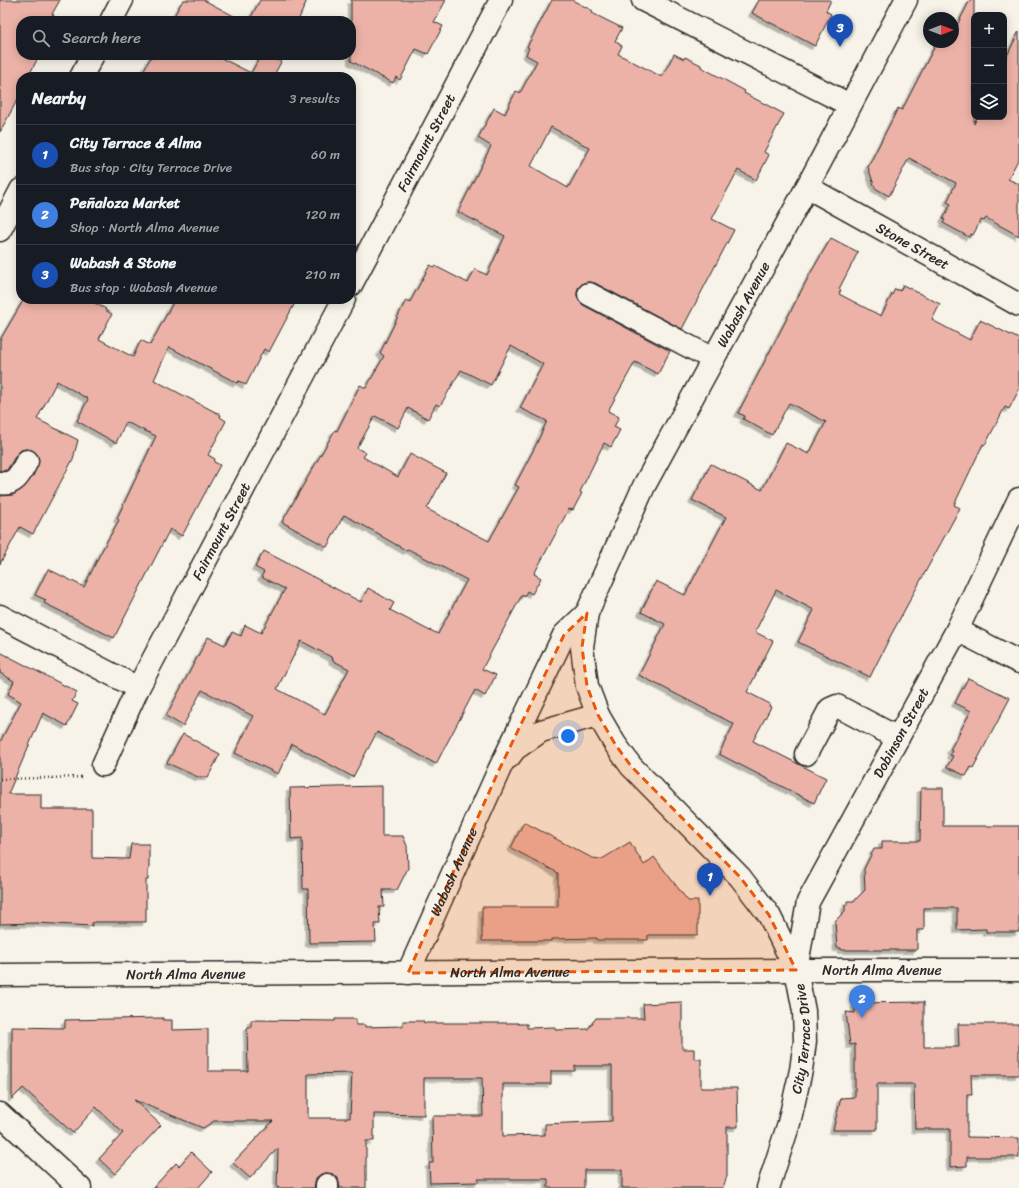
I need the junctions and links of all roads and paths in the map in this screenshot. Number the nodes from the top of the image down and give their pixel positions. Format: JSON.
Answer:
{"nodes":[{"id":1,"x":122,"y":0,"type":"edge"},
{"id":2,"x":501,"y":0,"type":"edge"},
{"id":3,"x":643,"y":0,"type":"edge"},
{"id":4,"x":906,"y":0,"type":"edge"},
{"id":5,"x":114,"y":16,"type":"edge"},
{"id":6,"x":90,"y":60,"type":"edge"},
{"id":7,"x":84,"y":72,"type":"edge"},
{"id":8,"x":850,"y":105,"type":"junction"},
{"id":9,"x":807,"y":187,"type":"junction"},
{"id":10,"x":16,"y":200,"type":"edge"},
{"id":11,"x":0,"y":230,"type":"edge"},
{"id":12,"x":356,"y":276,"type":"edge"},
{"id":13,"x":589,"y":294,"type":"dead end"},
{"id":14,"x":341,"y":304,"type":"edge"},
{"id":15,"x":1019,"y":304,"type":"edge"},
{"id":16,"x":714,"y":359,"type":"junction"},
{"id":17,"x":27,"y":461,"type":"dead end"},
{"id":18,"x":0,"y":483,"type":"edge"},
{"id":19,"x":1019,"y":499,"type":"edge"},
{"id":20,"x":587,"y":613,"type":"junction"},
{"id":21,"x":0,"y":616,"type":"edge"},
{"id":22,"x":957,"y":630,"type":"junction"},
{"id":23,"x":1019,"y":662,"type":"edge"},
{"id":24,"x":138,"y":688,"type":"junction"},
{"id":25,"x":598,"y":715,"type":"junction"},
{"id":26,"x":898,"y":738,"type":"junction"},
{"id":27,"x":806,"y":754,"type":"dead end"},
{"id":28,"x":103,"y":766,"type":"joint"},
{"id":29,"x":499,"y":770,"type":"junction"},
{"id":30,"x":0,"y":779,"type":"edge"},
{"id":31,"x":796,"y":970,"type":"junction"},
{"id":32,"x":1019,"y":970,"type":"edge"},
{"id":33,"x":408,"y":973,"type":"junction"},
{"id":34,"x":0,"y":975,"type":"edge"},
{"id":35,"x":0,"y":1114,"type":"edge"},
{"id":36,"x":80,"y":1188,"type":"edge"},
{"id":37,"x":768,"y":1188,"type":"edge"}],
"edges":[{"from":1,"to":5,"type":"street"},
{"from":2,"to":12,"type":"street","name":"Fairmount Street"},
{"from":3,"to":8,"type":"street"},
{"from":4,"to":8,"type":"street","name":"Wabash Avenue"},
{"from":6,"to":7,"type":"street"},
{"from":8,"to":9,"type":"street","name":"Wabash Avenue"},
{"from":9,"to":15,"type":"street","name":"Stone Street"},
{"from":9,"to":16,"type":"street","name":"Wabash Avenue"},
{"from":10,"to":11,"type":"street"},
{"from":13,"to":16,"type":"street"},
{"from":14,"to":24,"type":"street","name":"Fairmount Street"},
{"from":16,"to":20,"type":"street","name":"Wabash Avenue"},
{"from":17,"to":18,"type":"street"},
{"from":19,"to":22,"type":"street","name":"Dobinson Street"},
{"from":20,"to":25,"type":"street","name":"Wabash Avenue"},
{"from":20,"to":29,"type":"street","name":"Wabash Avenue"},
{"from":21,"to":24,"type":"street"},
{"from":22,"to":23,"type":"street"},
{"from":22,"to":26,"type":"street","name":"Dobinson Street"},
{"from":24,"to":28,"type":"street","name":"Fairmount Street"},
{"from":25,"to":29,"type":"street","name":"Wabash Avenue"},
{"from":25,"to":31,"type":"street","name":"City Terrace Drive"},
{"from":26,"to":27,"type":"street"},
{"from":26,"to":31,"type":"street","name":"Dobinson Street"},
{"from":28,"to":30,"type":"path"},
{"from":29,"to":33,"type":"street","name":"Wabash Avenue"},
{"from":31,"to":32,"type":"street","name":"North Alma Avenue"},
{"from":31,"to":33,"type":"street","name":"North Alma Avenue"},
{"from":31,"to":37,"type":"street","name":"City Terrace Drive"},
{"from":33,"to":34,"type":"street","name":"North Alma Avenue"},
{"from":35,"to":36,"type":"street"}]}
